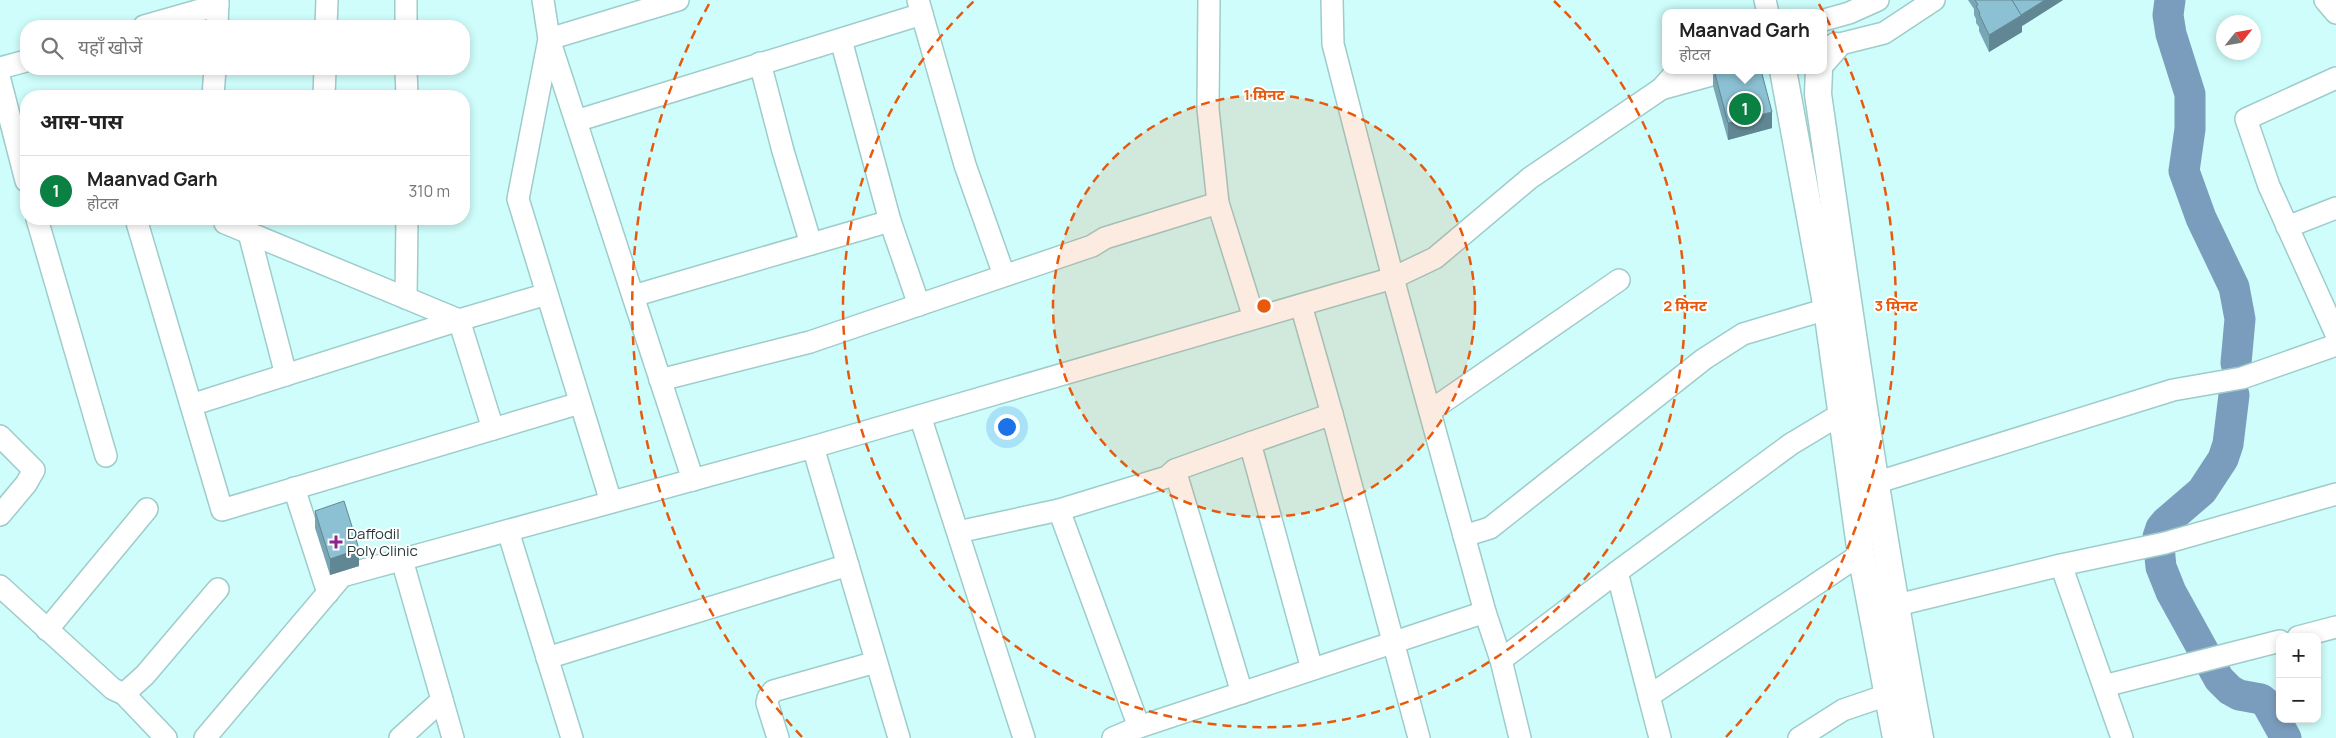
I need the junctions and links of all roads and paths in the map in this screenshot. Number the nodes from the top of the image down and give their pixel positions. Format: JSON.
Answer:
{"nodes":[{"id":1,"x":327,"y":0,"type":"edge"},
{"id":2,"x":406,"y":0,"type":"edge"},
{"id":3,"x":543,"y":0,"type":"edge"},
{"id":4,"x":678,"y":0,"type":"edge"},
{"id":5,"x":1209,"y":0,"type":"edge"},
{"id":6,"x":1332,"y":0,"type":"edge"},
{"id":7,"x":1878,"y":0,"type":"edge"},
{"id":8,"x":1934,"y":0,"type":"edge"},
{"id":9,"x":2325,"y":0,"type":"edge"},
{"id":10,"x":218,"y":2,"type":"edge"},
{"id":11,"x":920,"y":7,"type":"edge"},
{"id":12,"x":2336,"y":13,"type":"edge"},
{"id":13,"x":1827,"y":19,"type":"edge"},
{"id":14,"x":162,"y":20,"type":"edge"},
{"id":15,"x":217,"y":20,"type":"edge"},
{"id":16,"x":326,"y":20,"type":"edge"},
{"id":17,"x":406,"y":20,"type":"edge"},
{"id":18,"x":549,"y":39,"type":"junction"},
{"id":19,"x":841,"y":40,"type":"junction"},
{"id":20,"x":1828,"y":51,"type":"edge"},
{"id":21,"x":20,"y":63,"type":"edge"},
{"id":22,"x":760,"y":63,"type":"junction"},
{"id":23,"x":0,"y":68,"type":"edge"},
{"id":24,"x":1674,"y":74,"type":"edge"},
{"id":25,"x":1715,"y":74,"type":"edge"},
{"id":26,"x":1784,"y":74,"type":"edge"},
{"id":27,"x":1819,"y":74,"type":"edge"},
{"id":28,"x":215,"y":75,"type":"edge"},
{"id":29,"x":325,"y":75,"type":"edge"},
{"id":30,"x":406,"y":75,"type":"edge"},
{"id":31,"x":2336,"y":78,"type":"edge"},
{"id":32,"x":0,"y":80,"type":"edge"},
{"id":33,"x":1661,"y":89,"type":"junction"},
{"id":34,"x":213,"y":90,"type":"edge"},
{"id":35,"x":324,"y":90,"type":"edge"},
{"id":36,"x":406,"y":90,"type":"edge"},
{"id":37,"x":576,"y":120,"type":"junction"},
{"id":38,"x":20,"y":158,"type":"edge"},
{"id":39,"x":1218,"y":204,"type":"junction"},
{"id":40,"x":2336,"y":208,"type":"edge"},
{"id":41,"x":890,"y":220,"type":"junction"},
{"id":42,"x":39,"y":225,"type":"edge"},
{"id":43,"x":138,"y":225,"type":"edge"},
{"id":44,"x":230,"y":225,"type":"edge"},
{"id":45,"x":407,"y":225,"type":"edge"},
{"id":46,"x":2288,"y":227,"type":"junction"},
{"id":47,"x":249,"y":233,"type":"junction"},
{"id":48,"x":812,"y":244,"type":"junction"},
{"id":49,"x":1004,"y":275,"type":"junction"},
{"id":50,"x":1393,"y":278,"type":"junction"},
{"id":51,"x":1620,"y":280,"type":"dead end"},
{"id":52,"x":547,"y":294,"type":"junction"},
{"id":53,"x":633,"y":296,"type":"junction"},
{"id":54,"x":406,"y":298,"type":"junction"},
{"id":55,"x":1301,"y":304,"type":"junction"},
{"id":56,"x":919,"y":305,"type":"junction"},
{"id":57,"x":1827,"y":309,"type":"junction"},
{"id":58,"x":1254,"y":318,"type":"junction"},
{"id":59,"x":459,"y":320,"type":"junction"},
{"id":60,"x":2336,"y":334,"type":"edge"},
{"id":61,"x":2336,"y":345,"type":"edge"},
{"id":62,"x":286,"y":375,"type":"junction"},
{"id":63,"x":660,"y":380,"type":"junction"},
{"id":64,"x":580,"y":403,"type":"junction"},
{"id":65,"x":191,"y":405,"type":"junction"},
{"id":66,"x":1430,"y":410,"type":"junction"},
{"id":67,"x":1332,"y":414,"type":"junction"},
{"id":68,"x":1841,"y":414,"type":"junction"},
{"id":69,"x":920,"y":416,"type":"junction"},
{"id":70,"x":493,"y":428,"type":"junction"},
{"id":71,"x":0,"y":436,"type":"edge"},
{"id":72,"x":1250,"y":443,"type":"junction"},
{"id":73,"x":813,"y":447,"type":"junction"},
{"id":74,"x":106,"y":456,"type":"dead end"},
{"id":75,"x":1174,"y":470,"type":"junction"},
{"id":76,"x":693,"y":480,"type":"junction"},
{"id":77,"x":1875,"y":483,"type":"junction"},
{"id":78,"x":294,"y":488,"type":"junction"},
{"id":79,"x":2336,"y":494,"type":"edge"},
{"id":80,"x":611,"y":502,"type":"junction"},
{"id":81,"x":147,"y":509,"type":"dead end"},
{"id":82,"x":1059,"y":510,"type":"junction"},
{"id":83,"x":0,"y":515,"type":"edge"},
{"id":84,"x":508,"y":531,"type":"junction"},
{"id":85,"x":958,"y":532,"type":"junction"},
{"id":86,"x":1464,"y":536,"type":"junction"},
{"id":87,"x":1861,"y":554,"type":"junction"},
{"id":88,"x":402,"y":560,"type":"junction"},
{"id":89,"x":2061,"y":564,"type":"junction"},
{"id":90,"x":848,"y":565,"type":"junction"},
{"id":91,"x":1617,"y":572,"type":"junction"},
{"id":92,"x":0,"y":586,"type":"edge"},
{"id":93,"x":218,"y":589,"type":"dead end"},
{"id":94,"x":328,"y":594,"type":"junction"},
{"id":95,"x":1883,"y":609,"type":"junction"},
{"id":96,"x":1485,"y":612,"type":"junction"},
{"id":97,"x":2336,"y":627,"type":"edge"},
{"id":98,"x":47,"y":630,"type":"junction"},
{"id":99,"x":2313,"y":633,"type":"edge"},
{"id":100,"x":1394,"y":642,"type":"junction"},
{"id":101,"x":2276,"y":643,"type":"edge"},
{"id":102,"x":547,"y":658,"type":"junction"},
{"id":103,"x":1501,"y":660,"type":"junction"},
{"id":104,"x":876,"y":662,"type":"junction"},
{"id":105,"x":1312,"y":670,"type":"junction"},
{"id":106,"x":2104,"y":686,"type":"junction"},
{"id":107,"x":1242,"y":693,"type":"junction"},
{"id":108,"x":124,"y":694,"type":"junction"},
{"id":109,"x":1886,"y":695,"type":"junction"},
{"id":110,"x":1649,"y":696,"type":"junction"},
{"id":111,"x":442,"y":700,"type":"junction"},
{"id":112,"x":1138,"y":727,"type":"junction"},
{"id":113,"x":1513,"y":736,"type":"edge"},
{"id":114,"x":166,"y":738,"type":"edge"},
{"id":115,"x":205,"y":738,"type":"edge"},
{"id":116,"x":400,"y":738,"type":"edge"},
{"id":117,"x":453,"y":738,"type":"edge"},
{"id":118,"x":572,"y":738,"type":"edge"},
{"id":119,"x":778,"y":738,"type":"edge"},
{"id":120,"x":899,"y":738,"type":"edge"},
{"id":121,"x":1024,"y":738,"type":"edge"},
{"id":122,"x":1113,"y":738,"type":"edge"},
{"id":123,"x":1419,"y":738,"type":"edge"},
{"id":124,"x":1660,"y":738,"type":"edge"},
{"id":125,"x":1799,"y":738,"type":"edge"},
{"id":126,"x":1896,"y":738,"type":"edge"},
{"id":127,"x":1920,"y":738,"type":"edge"},
{"id":128,"x":2122,"y":738,"type":"edge"}],
"edges":[{"from":1,"to":16,"type":"street"},
{"from":2,"to":17,"type":"street"},
{"from":3,"to":18,"type":"street"},
{"from":4,"to":18,"type":"street"},
{"from":5,"to":39,"type":"street"},
{"from":6,"to":50,"type":"street"},
{"from":7,"to":13,"type":"street"},
{"from":8,"to":20,"type":"street"},
{"from":9,"to":12,"type":"street"},
{"from":10,"to":14,"type":"street"},
{"from":10,"to":15,"type":"street"},
{"from":11,"to":19,"type":"street"},
{"from":11,"to":49,"type":"street"},
{"from":18,"to":37,"type":"street"},
{"from":18,"to":52,"type":"street"},
{"from":19,"to":22,"type":"street"},
{"from":19,"to":41,"type":"street"},
{"from":21,"to":23,"type":"street"},
{"from":22,"to":37,"type":"street"},
{"from":22,"to":48,"type":"street"},
{"from":24,"to":33,"type":"street"},
{"from":25,"to":33,"type":"street"},
{"from":26,"to":57,"type":"street"},
{"from":27,"to":77,"type":"street"},
{"from":28,"to":34,"type":"street"},
{"from":29,"to":35,"type":"street"},
{"from":30,"to":36,"type":"street"},
{"from":31,"to":46,"type":"street"},
{"from":32,"to":38,"type":"street"},
{"from":33,"to":50,"type":"street"},
{"from":37,"to":53,"type":"street"},
{"from":39,"to":49,"type":"street"},
{"from":39,"to":58,"type":"street"},
{"from":40,"to":46,"type":"street"},
{"from":41,"to":48,"type":"street"},
{"from":41,"to":56,"type":"street"},
{"from":42,"to":74,"type":"street"},
{"from":43,"to":65,"type":"street"},
{"from":44,"to":47,"type":"street"},
{"from":45,"to":54,"type":"street"},
{"from":46,"to":60,"type":"street"},
{"from":47,"to":54,"type":"street"},
{"from":47,"to":62,"type":"street"},
{"from":48,"to":53,"type":"street"},
{"from":49,"to":56,"type":"street"},
{"from":50,"to":55,"type":"street"},
{"from":50,"to":66,"type":"street"},
{"from":51,"to":66,"type":"street"},
{"from":52,"to":59,"type":"street"},
{"from":52,"to":64,"type":"street"},
{"from":53,"to":63,"type":"street"},
{"from":54,"to":59,"type":"street"},
{"from":55,"to":58,"type":"street"},
{"from":55,"to":67,"type":"street"},
{"from":56,"to":63,"type":"street"},
{"from":57,"to":68,"type":"street"},
{"from":57,"to":86,"type":"street"},
{"from":58,"to":69,"type":"street"},
{"from":59,"to":62,"type":"street"},
{"from":59,"to":70,"type":"street"},
{"from":61,"to":77,"type":"street"},
{"from":62,"to":65,"type":"street"},
{"from":63,"to":76,"type":"street"},
{"from":64,"to":70,"type":"street"},
{"from":64,"to":80,"type":"street"},
{"from":65,"to":78,"type":"street"},
{"from":66,"to":86,"type":"street"},
{"from":67,"to":72,"type":"street"},
{"from":67,"to":100,"type":"street"},
{"from":68,"to":87,"type":"street"},
{"from":68,"to":91,"type":"street"},
{"from":69,"to":73,"type":"street"},
{"from":69,"to":85,"type":"street"},
{"from":70,"to":78,"type":"street"},
{"from":71,"to":83,"type":"street"},
{"from":72,"to":75,"type":"street"},
{"from":72,"to":105,"type":"street"},
{"from":73,"to":76,"type":"street"},
{"from":73,"to":90,"type":"street"},
{"from":75,"to":82,"type":"street"},
{"from":75,"to":107,"type":"street"},
{"from":76,"to":80,"type":"street"},
{"from":77,"to":95,"type":"street"},
{"from":78,"to":94,"type":"street"},
{"from":79,"to":89,"type":"street"},
{"from":80,"to":84,"type":"street"},
{"from":81,"to":98,"type":"street"},
{"from":82,"to":85,"type":"street"},
{"from":82,"to":112,"type":"street"},
{"from":84,"to":88,"type":"street"},
{"from":84,"to":102,"type":"street"},
{"from":85,"to":121,"type":"street"},
{"from":86,"to":96,"type":"street"},
{"from":87,"to":95,"type":"street"},
{"from":87,"to":110,"type":"street"},
{"from":88,"to":94,"type":"street"},
{"from":88,"to":111,"type":"street"},
{"from":89,"to":95,"type":"street"},
{"from":89,"to":106,"type":"street"},
{"from":90,"to":102,"type":"street"},
{"from":90,"to":104,"type":"street"},
{"from":91,"to":103,"type":"street"},
{"from":91,"to":110,"type":"street"},
{"from":92,"to":98,"type":"street"},
{"from":93,"to":108,"type":"street"},
{"from":94,"to":115,"type":"street"},
{"from":95,"to":109,"type":"street"},
{"from":95,"to":127,"type":"street"},
{"from":96,"to":100,"type":"street"},
{"from":96,"to":103,"type":"street"},
{"from":97,"to":99,"type":"street"},
{"from":98,"to":108,"type":"street"},
{"from":100,"to":105,"type":"street"},
{"from":100,"to":123,"type":"street"},
{"from":101,"to":106,"type":"street"},
{"from":102,"to":118,"type":"street"},
{"from":103,"to":113,"type":"street"},
{"from":104,"to":119,"type":"street"},
{"from":104,"to":120,"type":"street"},
{"from":105,"to":107,"type":"street"},
{"from":106,"to":128,"type":"street"},
{"from":107,"to":112,"type":"street"},
{"from":108,"to":114,"type":"street"},
{"from":109,"to":125,"type":"street"},
{"from":109,"to":126,"type":"street"},
{"from":110,"to":124,"type":"street"},
{"from":111,"to":116,"type":"street"},
{"from":111,"to":117,"type":"street"},
{"from":112,"to":122,"type":"street"}]}
